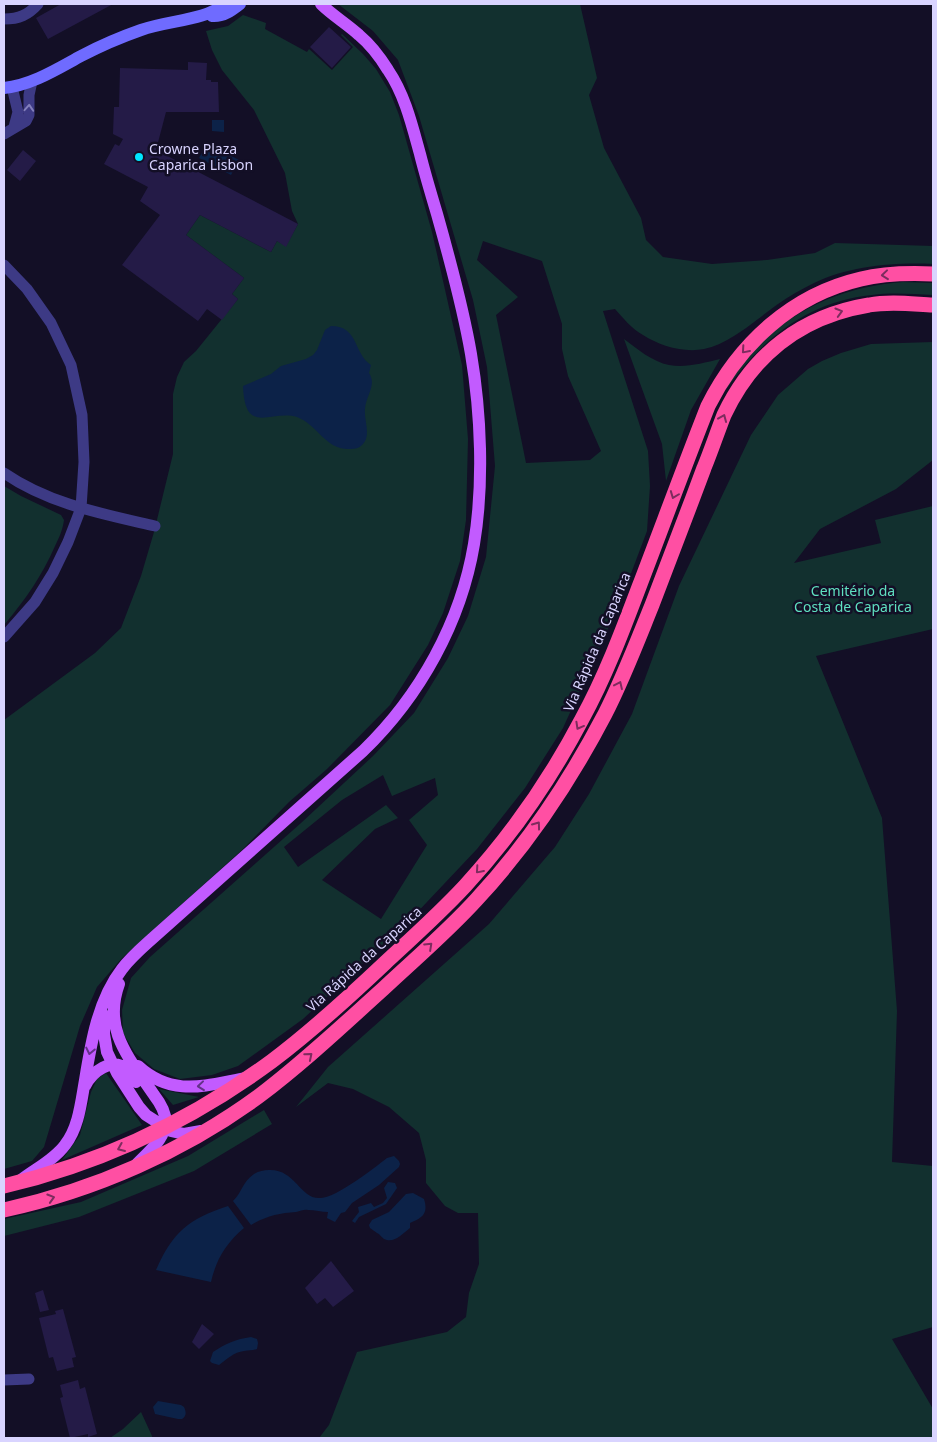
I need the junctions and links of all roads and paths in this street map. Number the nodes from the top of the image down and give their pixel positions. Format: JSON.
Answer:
{"nodes":[{"id":1,"x":38,"y":4,"type":"edge"},
{"id":2,"x":226,"y":4,"type":"edge"},
{"id":3,"x":240,"y":4,"type":"edge"},
{"id":4,"x":320,"y":5,"type":"edge"},
{"id":5,"x":199,"y":16,"type":"junction"},
{"id":6,"x":4,"y":20,"type":"edge"},
{"id":7,"x":32,"y":81,"type":"junction"},
{"id":8,"x":8,"y":88,"type":"edge"},
{"id":9,"x":14,"y":127,"type":"junction"},
{"id":10,"x":4,"y":134,"type":"edge"},
{"id":11,"x":4,"y":266,"type":"edge"},
{"id":12,"x":933,"y":274,"type":"edge"},
{"id":13,"x":933,"y":305,"type":"edge"},
{"id":14,"x":4,"y":473,"type":"edge"},
{"id":15,"x":80,"y":508,"type":"junction"},
{"id":16,"x":155,"y":526,"type":"dead end"},
{"id":17,"x":4,"y":637,"type":"edge"},
{"id":18,"x":140,"y":950,"type":"junction"},
{"id":19,"x":111,"y":988,"type":"junction"},
{"id":20,"x":125,"y":1050,"type":"junction"},
{"id":21,"x":113,"y":1065,"type":"junction"},
{"id":22,"x":249,"y":1077,"type":"junction"},
{"id":23,"x":82,"y":1092,"type":"junction"},
{"id":24,"x":163,"y":1108,"type":"junction"},
{"id":25,"x":222,"y":1121,"type":"junction"},
{"id":26,"x":165,"y":1127,"type":"junction"},
{"id":27,"x":132,"y":1168,"type":"junction"},
{"id":28,"x":10,"y":1185,"type":"edge"},
{"id":29,"x":4,"y":1210,"type":"edge"},
{"id":30,"x":30,"y":1379,"type":"dead end"},
{"id":31,"x":4,"y":1380,"type":"edge"}],
"edges":[{"from":1,"to":6,"type":"street"},
{"from":2,"to":5,"type":"street"},
{"from":3,"to":5,"type":"street"},
{"from":4,"to":18,"type":"main road"},
{"from":5,"to":7,"type":"street"},
{"from":7,"to":8,"type":"street"},
{"from":9,"to":7,"type":"street","one_way":true},
{"from":8,"to":9,"type":"street"},
{"from":9,"to":10,"type":"street"},
{"from":11,"to":15,"type":"street"},
{"from":12,"to":22,"type":"highway","name":"Via Rápida da Caparica","one_way":true},
{"from":25,"to":13,"type":"highway","one_way":true},
{"from":14,"to":15,"type":"street"},
{"from":15,"to":16,"type":"street"},
{"from":15,"to":17,"type":"street"},
{"from":18,"to":19,"type":"main road"},
{"from":18,"to":20,"type":"main road"},
{"from":19,"to":21,"type":"main road"},
{"from":19,"to":23,"type":"main road","one_way":true},
{"from":22,"to":20,"type":"main road","one_way":true},
{"from":20,"to":24,"type":"main road"},
{"from":21,"to":23,"type":"main road"},
{"from":21,"to":24,"type":"main road"},
{"from":21,"to":26,"type":"main road"},
{"from":22,"to":26,"type":"highway","name":"Via Rápida da Caparica"},
{"from":23,"to":28,"type":"main road"},
{"from":24,"to":26,"type":"main road"},
{"from":25,"to":26,"type":"main road"},
{"from":25,"to":27,"type":"highway"},
{"from":26,"to":27,"type":"main road"},
{"from":26,"to":28,"type":"highway","name":"Via Rápida da Caparica","one_way":true},
{"from":29,"to":27,"type":"highway","one_way":true},
{"from":30,"to":31,"type":"street"}]}
